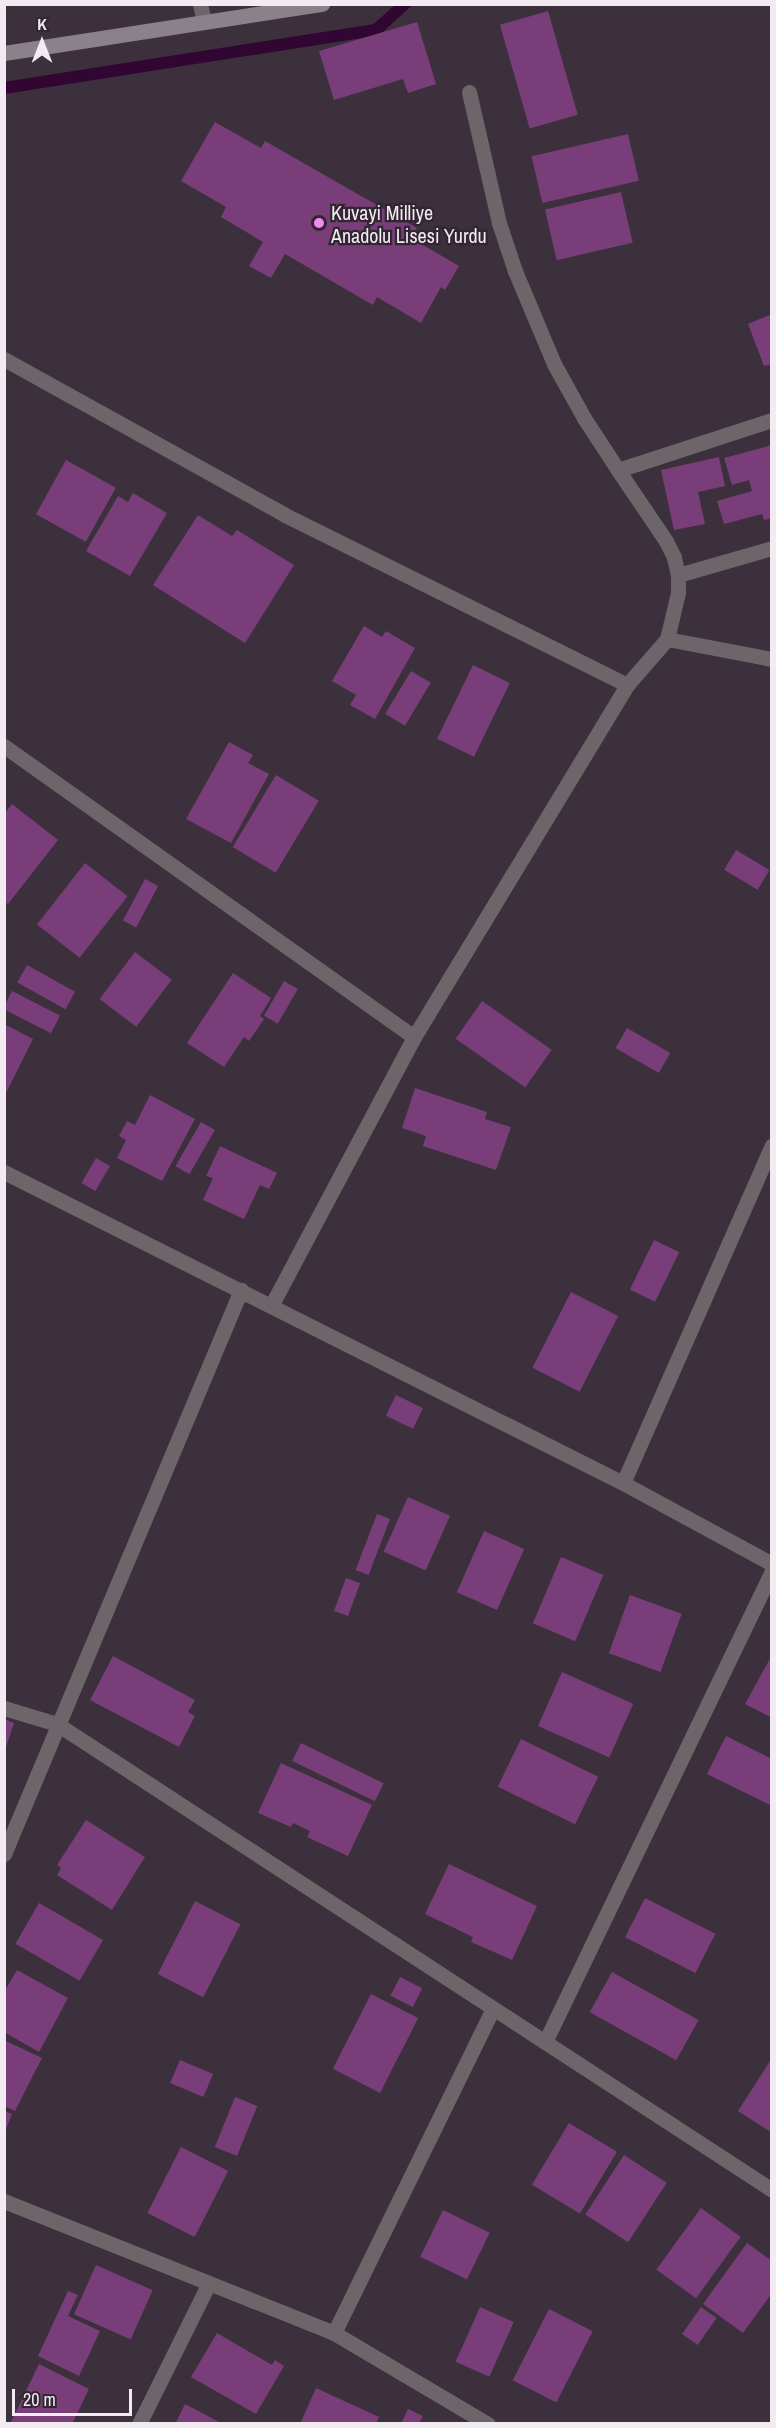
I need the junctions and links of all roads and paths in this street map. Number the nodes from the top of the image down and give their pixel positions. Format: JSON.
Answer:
{"nodes":[{"id":1,"x":200,"y":4,"type":"edge"},
{"id":2,"x":322,"y":4,"type":"edge"},
{"id":3,"x":204,"y":22,"type":"junction"},
{"id":4,"x":4,"y":53,"type":"edge"},
{"id":5,"x":469,"y":92,"type":"dead end"},
{"id":6,"x":4,"y":359,"type":"edge"},
{"id":7,"x":771,"y":420,"type":"edge"},
{"id":8,"x":618,"y":470,"type":"junction"},
{"id":9,"x":771,"y":548,"type":"edge"},
{"id":10,"x":678,"y":575,"type":"junction"},
{"id":11,"x":667,"y":639,"type":"junction"},
{"id":12,"x":771,"y":659,"type":"edge"},
{"id":13,"x":627,"y":685,"type":"junction"},
{"id":14,"x":4,"y":746,"type":"edge"},
{"id":15,"x":414,"y":1037,"type":"junction"},
{"id":16,"x":771,"y":1145,"type":"edge"},
{"id":17,"x":4,"y":1172,"type":"edge"},
{"id":18,"x":241,"y":1290,"type":"junction"},
{"id":19,"x":271,"y":1305,"type":"junction"},
{"id":20,"x":622,"y":1483,"type":"junction"},
{"id":21,"x":771,"y":1564,"type":"edge"},
{"id":22,"x":771,"y":1571,"type":"edge"},
{"id":23,"x":4,"y":1708,"type":"edge"},
{"id":24,"x":57,"y":1724,"type":"junction"},
{"id":25,"x":4,"y":1854,"type":"edge"},
{"id":26,"x":494,"y":2009,"type":"junction"},
{"id":27,"x":545,"y":2042,"type":"junction"},
{"id":28,"x":771,"y":2190,"type":"edge"},
{"id":29,"x":4,"y":2201,"type":"edge"},
{"id":30,"x":209,"y":2283,"type":"junction"},
{"id":31,"x":334,"y":2333,"type":"junction"},
{"id":32,"x":139,"y":2424,"type":"edge"},
{"id":33,"x":488,"y":2424,"type":"edge"}],
"edges":[{"from":1,"to":3,"type":"street"},
{"from":2,"to":3,"type":"street"},
{"from":3,"to":4,"type":"street"},
{"from":5,"to":8,"type":"street"},
{"from":6,"to":13,"type":"street"},
{"from":7,"to":8,"type":"street"},
{"from":8,"to":10,"type":"street"},
{"from":9,"to":10,"type":"street"},
{"from":10,"to":11,"type":"street"},
{"from":11,"to":12,"type":"street"},
{"from":11,"to":13,"type":"street"},
{"from":13,"to":15,"type":"street"},
{"from":14,"to":15,"type":"street"},
{"from":15,"to":19,"type":"street"},
{"from":16,"to":20,"type":"street"},
{"from":17,"to":18,"type":"street"},
{"from":18,"to":19,"type":"street"},
{"from":18,"to":24,"type":"street"},
{"from":19,"to":20,"type":"street"},
{"from":20,"to":21,"type":"street"},
{"from":22,"to":27,"type":"street"},
{"from":23,"to":24,"type":"street"},
{"from":24,"to":25,"type":"street"},
{"from":24,"to":26,"type":"street"},
{"from":26,"to":27,"type":"street"},
{"from":26,"to":31,"type":"street"},
{"from":27,"to":28,"type":"street"},
{"from":29,"to":30,"type":"street"},
{"from":30,"to":31,"type":"street"},
{"from":30,"to":32,"type":"street"},
{"from":31,"to":33,"type":"street"}]}
